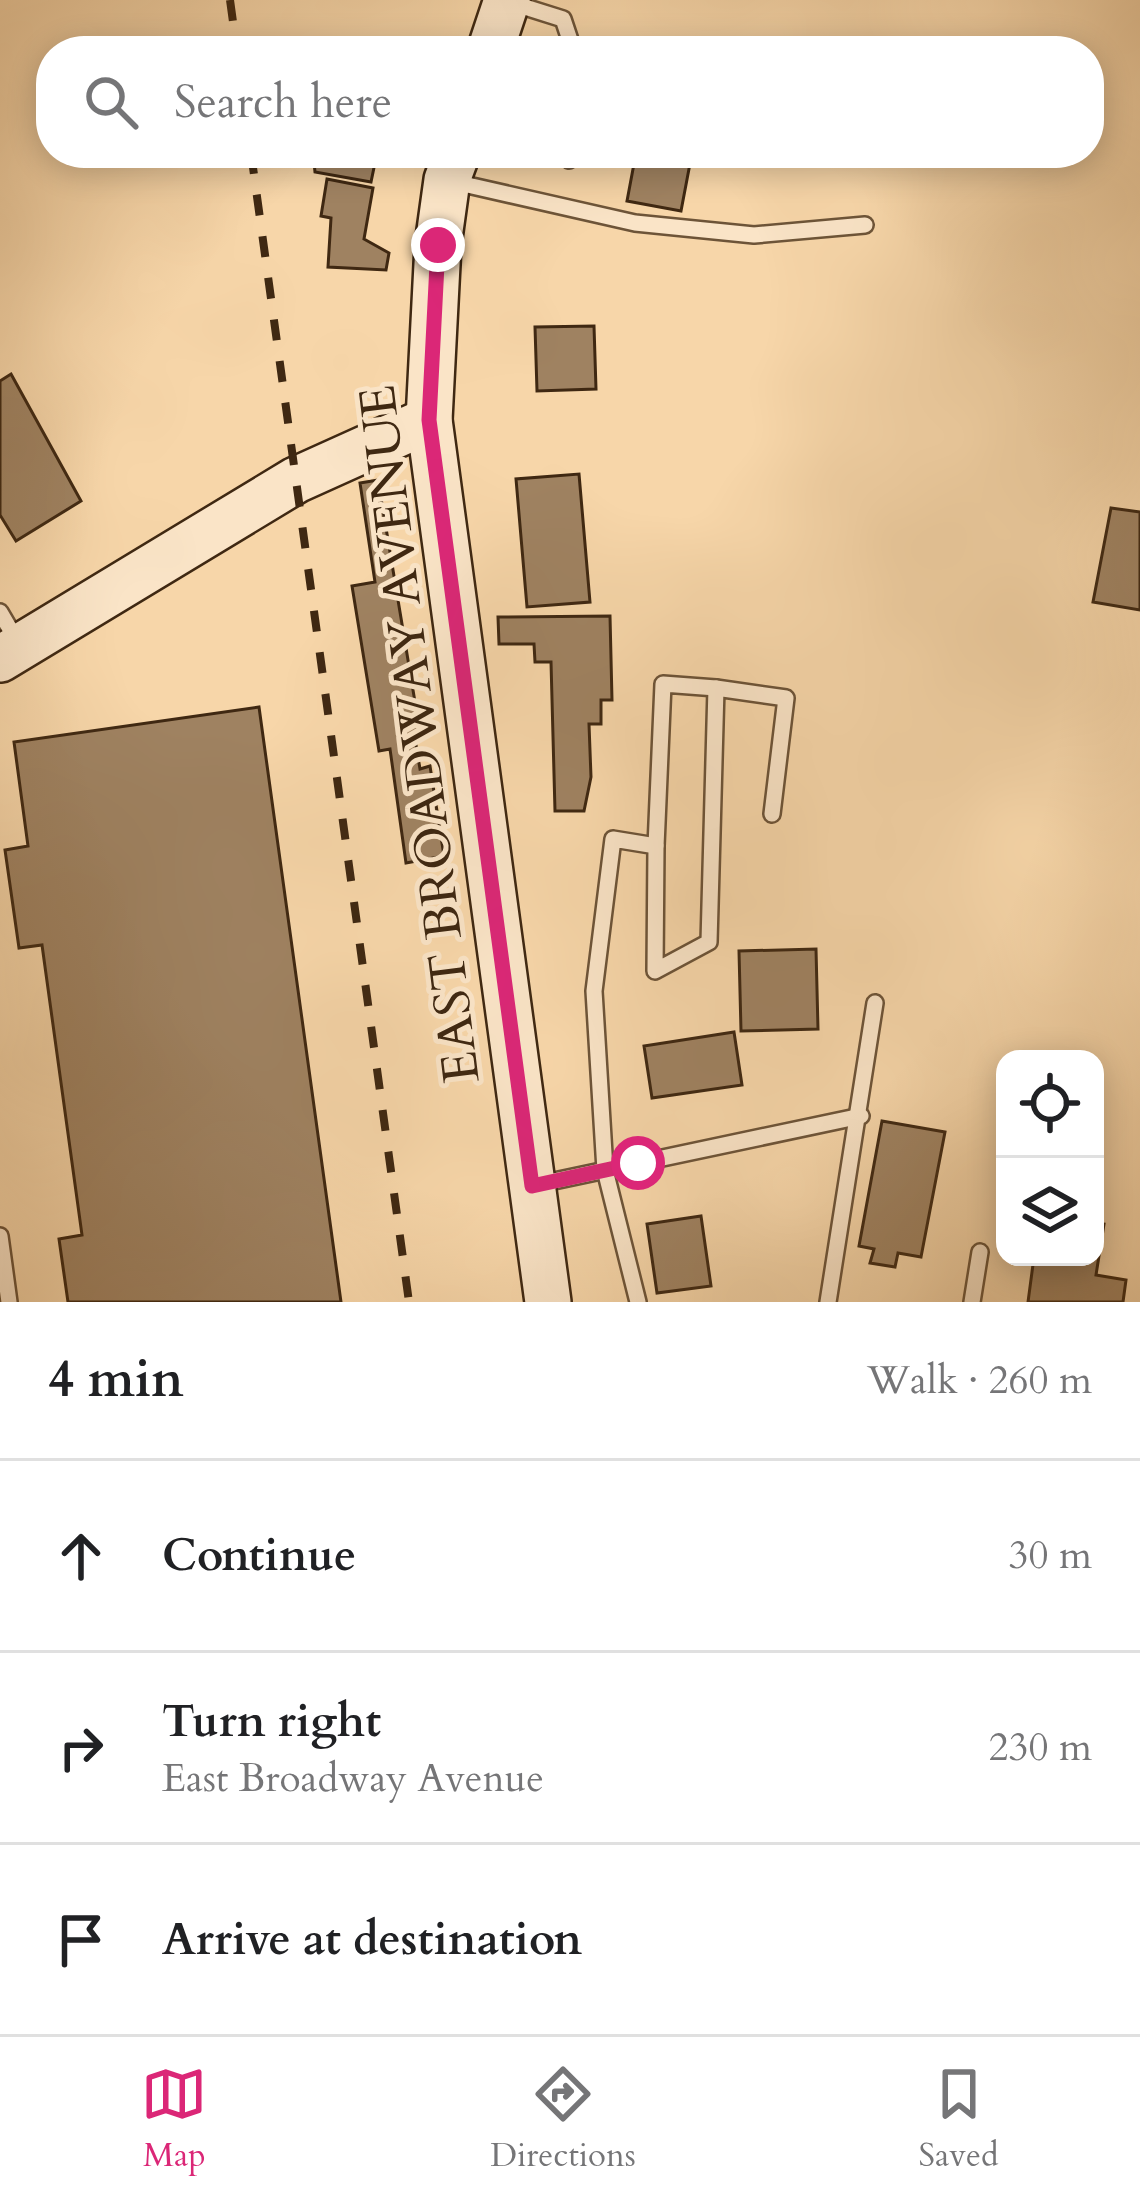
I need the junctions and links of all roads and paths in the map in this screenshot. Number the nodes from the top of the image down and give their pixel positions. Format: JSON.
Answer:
{"nodes":[{"id":1,"x":507,"y":1,"type":"edge"},
{"id":2,"x":495,"y":36,"type":"edge"},
{"id":3,"x":569,"y":36,"type":"edge"},
{"id":4,"x":452,"y":168,"type":"edge"},
{"id":5,"x":455,"y":168,"type":"edge"},
{"id":6,"x":865,"y":225,"type":"dead end"},
{"id":7,"x":429,"y":420,"type":"junction"},
{"id":8,"x":7,"y":640,"type":"edge"},
{"id":9,"x":716,"y":688,"type":"junction"},
{"id":10,"x":772,"y":814,"type":"dead end"},
{"id":11,"x":656,"y":846,"type":"junction"},
{"id":12,"x":874,"y":1003,"type":"dead end"},
{"id":13,"x":861,"y":1116,"type":"junction"},
{"id":14,"x":605,"y":1170,"type":"junction"},
{"id":15,"x":532,"y":1186,"type":"junction"},
{"id":16,"x":0,"y":1237,"type":"edge"},
{"id":17,"x":980,"y":1252,"type":"dead end"},
{"id":18,"x":9,"y":1302,"type":"edge"},
{"id":19,"x":548,"y":1302,"type":"edge"},
{"id":20,"x":638,"y":1302,"type":"edge"},
{"id":21,"x":828,"y":1302,"type":"edge"},
{"id":22,"x":972,"y":1302,"type":"edge"}],
"edges":[{"from":1,"to":2,"type":"main road"},
{"from":1,"to":3,"type":"lane"},
{"from":4,"to":7,"type":"main road","name":"EAST BROADWAY AVENUE"},
{"from":5,"to":6,"type":"lane"},
{"from":7,"to":8,"type":"main road"},
{"from":7,"to":15,"type":"main road","name":"EAST BROADWAY AVENUE"},
{"from":9,"to":10,"type":"lane"},
{"from":9,"to":11,"type":"lane"},
{"from":9,"to":11,"type":"lane"},
{"from":11,"to":14,"type":"lane"},
{"from":12,"to":13,"type":"lane"},
{"from":13,"to":14,"type":"lane"},
{"from":13,"to":21,"type":"lane"},
{"from":14,"to":15,"type":"lane"},
{"from":14,"to":20,"type":"lane"},
{"from":15,"to":19,"type":"main road","name":"EAST BROADWAY AVENUE"},
{"from":16,"to":18,"type":"lane"},
{"from":17,"to":22,"type":"lane"}]}
